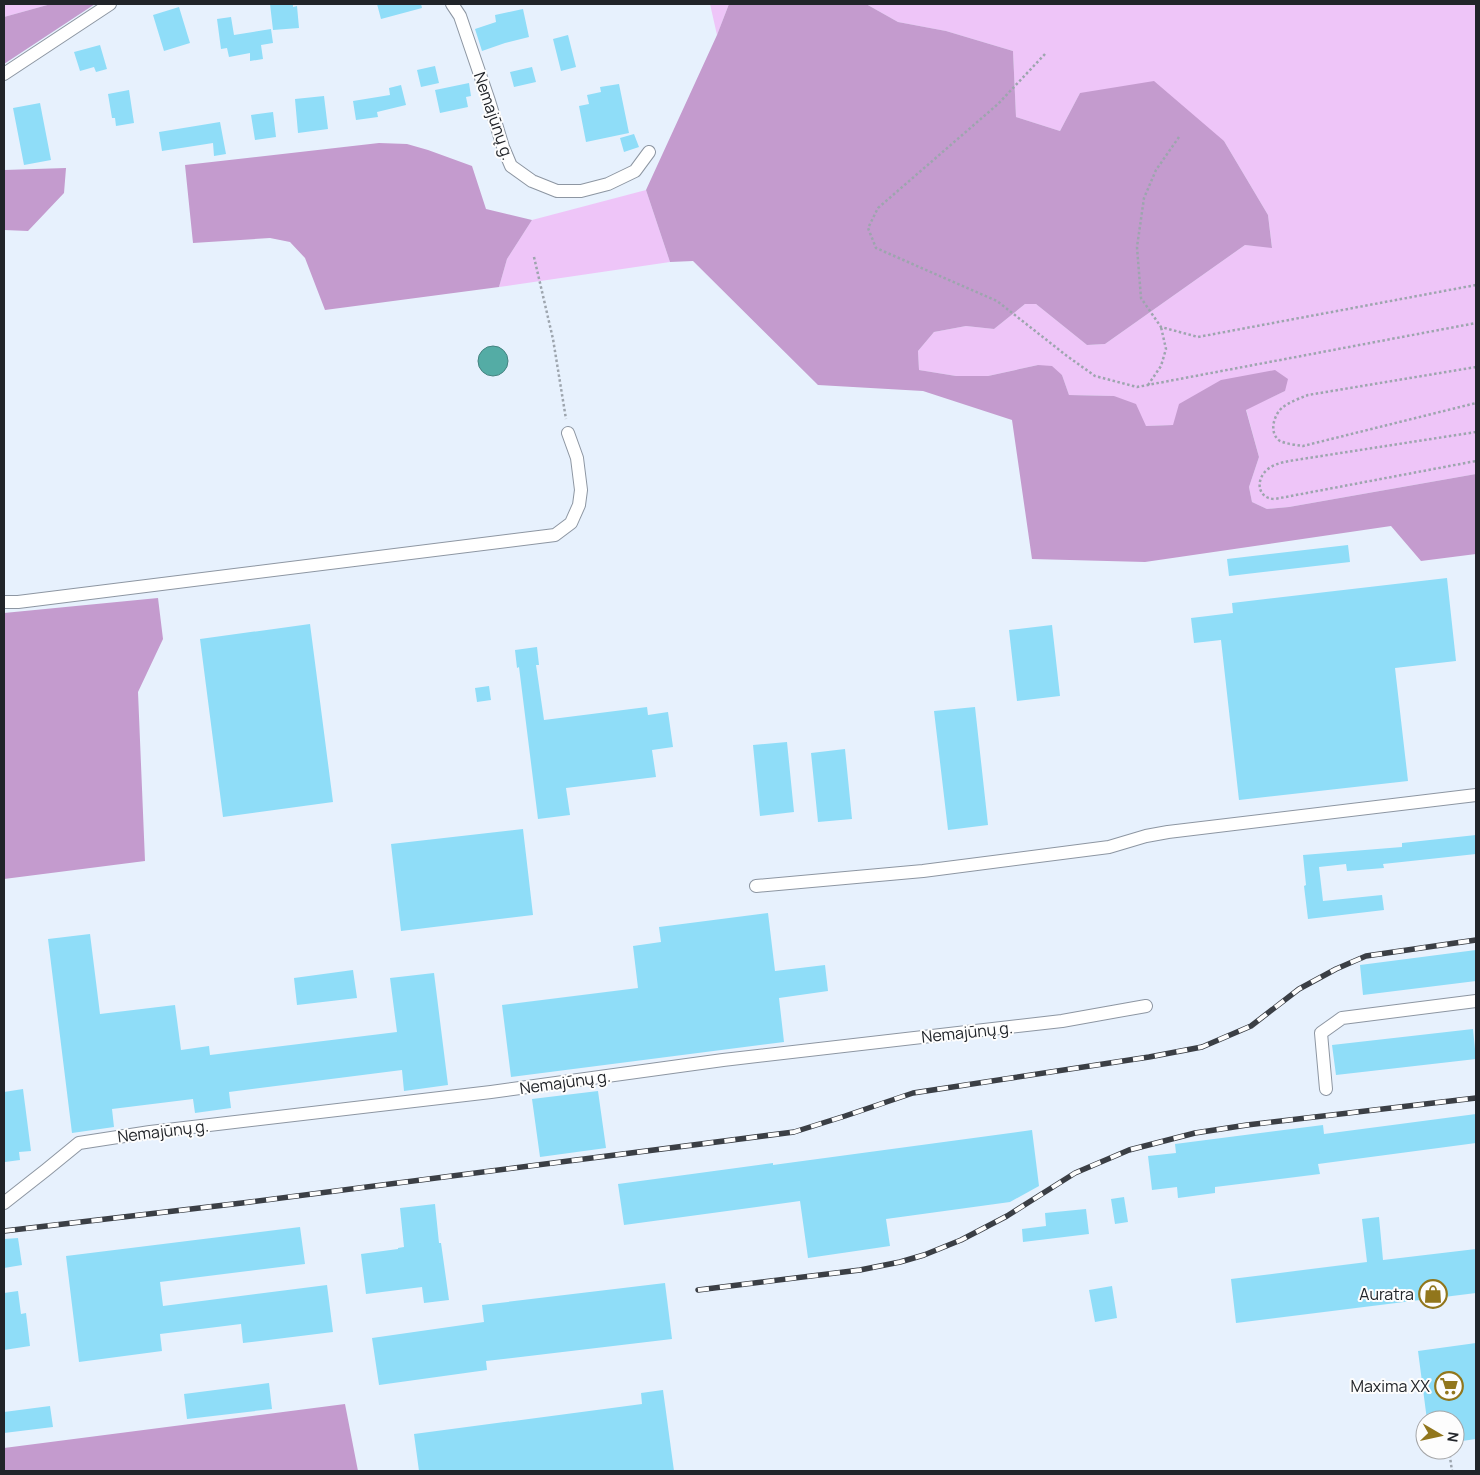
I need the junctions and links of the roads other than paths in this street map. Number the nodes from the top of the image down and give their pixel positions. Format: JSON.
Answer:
{"nodes":[{"id":1,"x":110,"y":4,"type":"edge"},
{"id":2,"x":452,"y":4,"type":"edge"},
{"id":3,"x":4,"y":74,"type":"edge"},
{"id":4,"x":649,"y":152,"type":"dead end"},
{"id":5,"x":568,"y":433,"type":"road end"},
{"id":6,"x":4,"y":602,"type":"edge"},
{"id":7,"x":1476,"y":795,"type":"edge"},
{"id":8,"x":756,"y":886,"type":"dead end"},
{"id":9,"x":1476,"y":1001,"type":"edge"},
{"id":10,"x":1146,"y":1006,"type":"dead end"},
{"id":11,"x":1326,"y":1089,"type":"dead end"},
{"id":12,"x":4,"y":1203,"type":"edge"}],
"edges":[{"from":1,"to":3,"type":"street"},
{"from":2,"to":4,"type":"street","name":"Nemajūnų g."},
{"from":5,"to":6,"type":"street"},
{"from":7,"to":8,"type":"street"},
{"from":9,"to":11,"type":"street"},
{"from":10,"to":12,"type":"street","name":"Nemajūnų g."}]}
